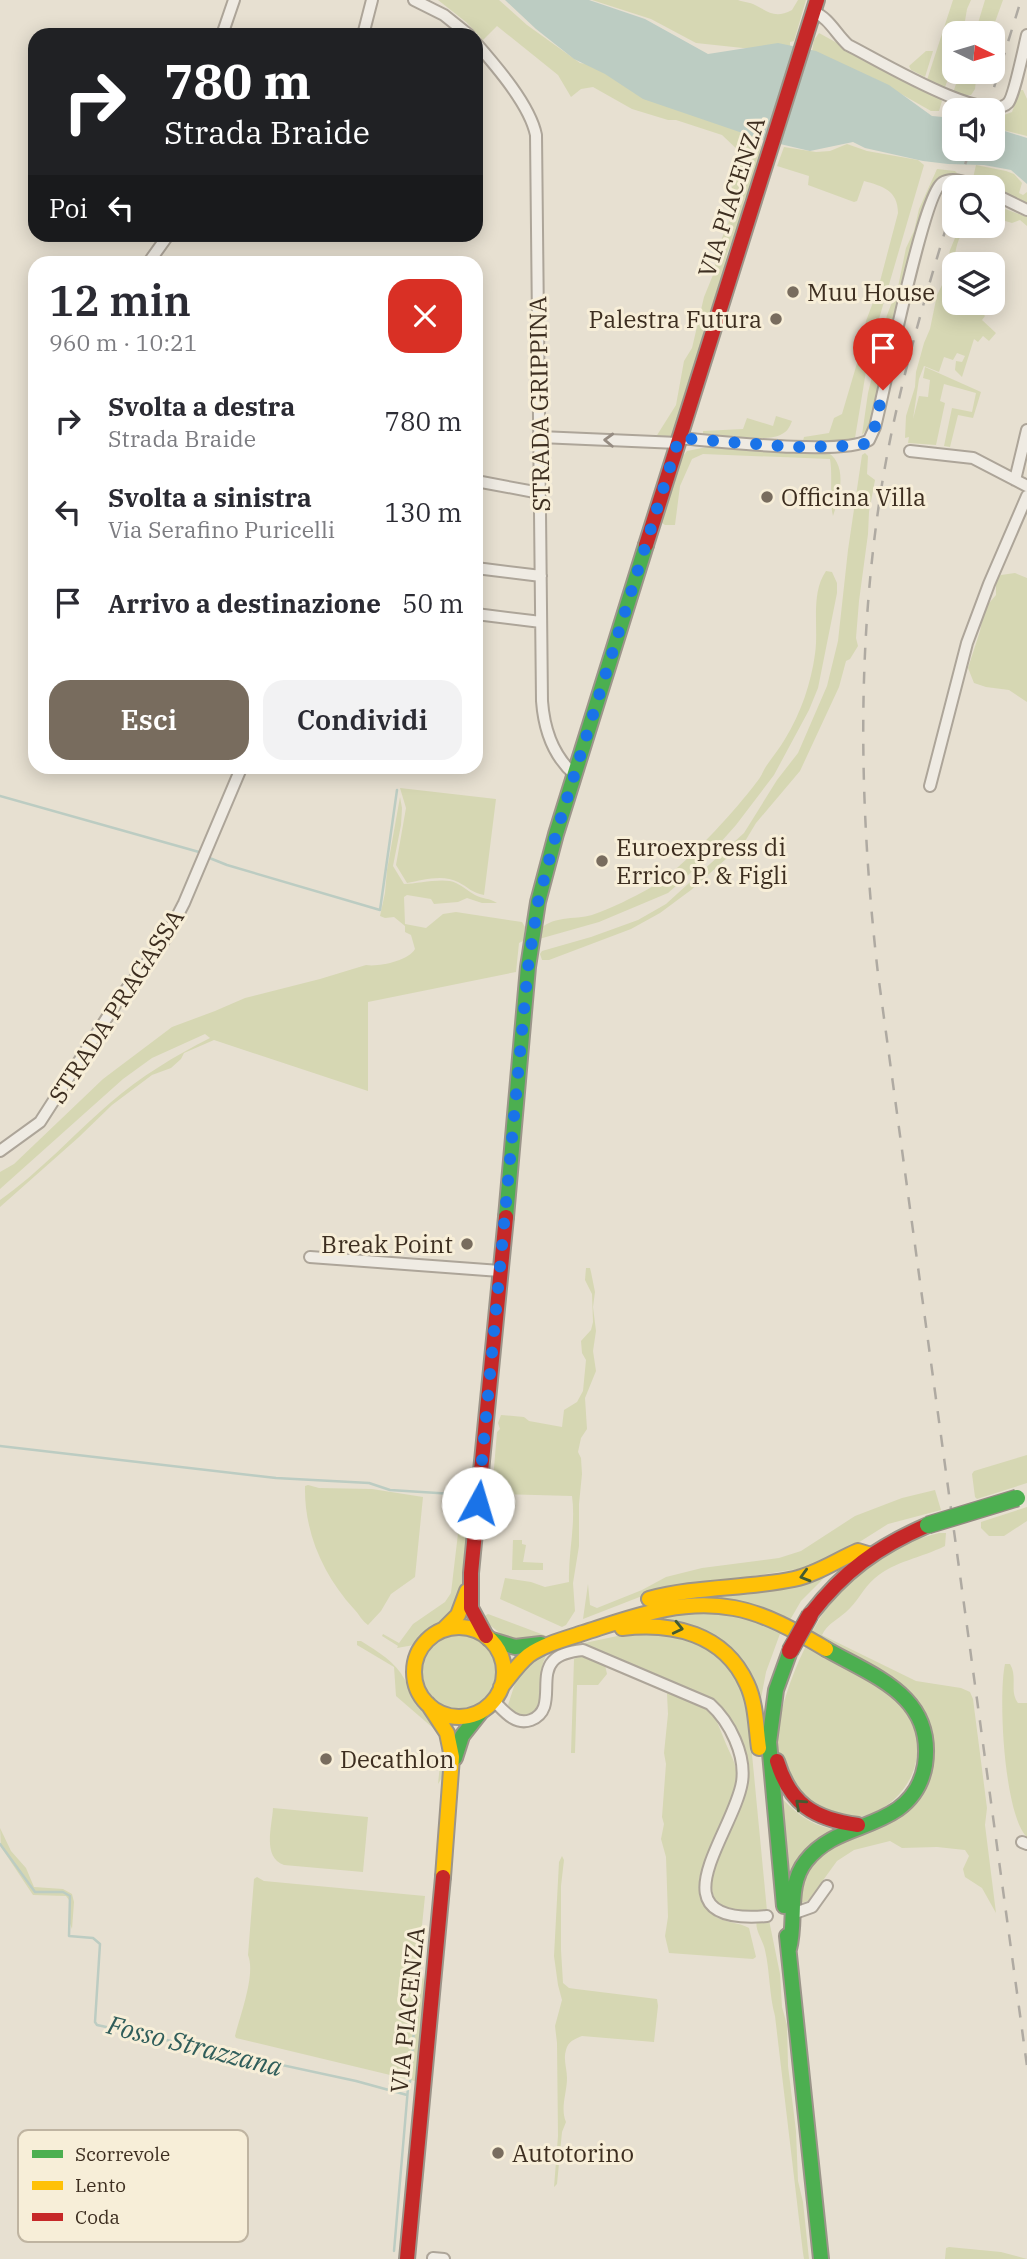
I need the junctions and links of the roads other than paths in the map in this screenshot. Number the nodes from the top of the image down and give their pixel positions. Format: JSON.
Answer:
{"nodes":[{"id":1,"x":234,"y":0,"type":"edge"},
{"id":2,"x":372,"y":0,"type":"edge"},
{"id":3,"x":414,"y":0,"type":"edge"},
{"id":4,"x":813,"y":12,"type":"edge"},
{"id":5,"x":224,"y":28,"type":"edge"},
{"id":6,"x":365,"y":28,"type":"edge"},
{"id":7,"x":460,"y":28,"type":"edge"},
{"id":8,"x":1027,"y":35,"type":"edge"},
{"id":9,"x":483,"y":52,"type":"edge"},
{"id":10,"x":942,"y":182,"type":"edge"},
{"id":11,"x":1005,"y":199,"type":"edge"},
{"id":12,"x":1027,"y":210,"type":"edge"},
{"id":13,"x":1027,"y":430,"type":"edge"},
{"id":14,"x":540,"y":437,"type":"junction"},
{"id":15,"x":678,"y":440,"type":"junction"},
{"id":16,"x":910,"y":450,"type":"dead end"},
{"id":17,"x":1015,"y":481,"type":"junction"},
{"id":18,"x":483,"y":482,"type":"edge"},
{"id":19,"x":1027,"y":486,"type":"edge"},
{"id":20,"x":540,"y":493,"type":"junction"},
{"id":21,"x":1027,"y":496,"type":"edge"},
{"id":22,"x":483,"y":569,"type":"edge"},
{"id":23,"x":541,"y":576,"type":"junction"},
{"id":24,"x":483,"y":615,"type":"edge"},
{"id":25,"x":541,"y":622,"type":"junction"},
{"id":26,"x":239,"y":774,"type":"edge"},
{"id":27,"x":575,"y":775,"type":"junction"},
{"id":28,"x":930,"y":786,"type":"dead end"},
{"id":29,"x":0,"y":1151,"type":"edge"},
{"id":30,"x":310,"y":1257,"type":"dead end"},
{"id":31,"x":500,"y":1271,"type":"junction"},
{"id":32,"x":1022,"y":1496,"type":"edge"},
{"id":33,"x":868,"y":1554,"type":"junction"},
{"id":34,"x":471,"y":1573,"type":"junction"},
{"id":35,"x":440,"y":1632,"type":"junction"},
{"id":36,"x":586,"y":1633,"type":"junction"},
{"id":37,"x":488,"y":1638,"type":"junction"},
{"id":38,"x":558,"y":1641,"type":"junction"},
{"id":39,"x":776,"y":1690,"type":"junction"},
{"id":40,"x":492,"y":1700,"type":"junction"},
{"id":41,"x":428,"y":1704,"type":"junction"},
{"id":42,"x":453,"y":1766,"type":"junction"},
{"id":43,"x":773,"y":1800,"type":"junction"},
{"id":44,"x":863,"y":1825,"type":"junction"},
{"id":45,"x":827,"y":1886,"type":"dead end"},
{"id":46,"x":794,"y":1913,"type":"dead end"},
{"id":47,"x":767,"y":1916,"type":"dead end"},
{"id":48,"x":789,"y":1949,"type":"junction"},
{"id":49,"x":407,"y":2259,"type":"edge"},
{"id":50,"x":821,"y":2259,"type":"edge"}],
"edges":[{"from":1,"to":5,"type":"street"},
{"from":2,"to":6,"type":"street"},
{"from":3,"to":7,"type":"street"},
{"from":4,"to":8,"type":"street"},
{"from":4,"to":15,"type":"main road","name":"VIA PIACENZA"},
{"from":9,"to":14,"type":"street","name":"STRADA GRIPPINA"},
{"from":10,"to":15,"type":"street"},
{"from":11,"to":12,"type":"street"},
{"from":13,"to":17,"type":"street"},
{"from":15,"to":14,"type":"street","one_way":true},
{"from":14,"to":20,"type":"street","name":"STRADA GRIPPINA"},
{"from":15,"to":27,"type":"main road","name":"VIA PIACENZA"},
{"from":16,"to":17,"type":"street"},
{"from":17,"to":19,"type":"street"},
{"from":18,"to":20,"type":"street"},
{"from":20,"to":23,"type":"street","name":"STRADA GRIPPINA"},
{"from":21,"to":28,"type":"street"},
{"from":22,"to":23,"type":"street"},
{"from":23,"to":25,"type":"street","name":"STRADA GRIPPINA"},
{"from":24,"to":25,"type":"street"},
{"from":25,"to":27,"type":"street","name":"STRADA GRIPPINA"},
{"from":26,"to":29,"type":"street","name":"STRADA PRAGASSA"},
{"from":27,"to":31,"type":"main road","name":"VIA PIACENZA"},
{"from":30,"to":31,"type":"street"},
{"from":31,"to":34,"type":"main road","name":"VIA PIACENZA"},
{"from":32,"to":33,"type":"main road","bridge":true},
{"from":33,"to":38,"type":"main road","one_way":true},
{"from":33,"to":39,"type":"main road","bridge":true},
{"from":34,"to":35,"type":"main road","name":"VIA PIACENZA"},
{"from":34,"to":37,"type":"main road","name":"VIA PIACENZA"},
{"from":35,"to":37,"type":"main road"},
{"from":35,"to":41,"type":"main road"},
{"from":36,"to":38,"type":"main road"},
{"from":36,"to":43,"type":"main road","one_way":true},
{"from":36,"to":44,"type":"main road"},
{"from":37,"to":38,"type":"main road"},
{"from":37,"to":40,"type":"main road"},
{"from":38,"to":40,"type":"main road"},
{"from":39,"to":43,"type":"main road"},
{"from":44,"to":39,"type":"main road","one_way":true},
{"from":40,"to":41,"type":"main road"},
{"from":40,"to":42,"type":"main road"},
{"from":40,"to":47,"type":"street"},
{"from":41,"to":42,"type":"main road"},
{"from":42,"to":49,"type":"main road","name":"VIA PIACENZA"},
{"from":43,"to":48,"type":"main road"},
{"from":44,"to":48,"type":"main road"},
{"from":45,"to":46,"type":"street"},
{"from":48,"to":50,"type":"main road"}]}
